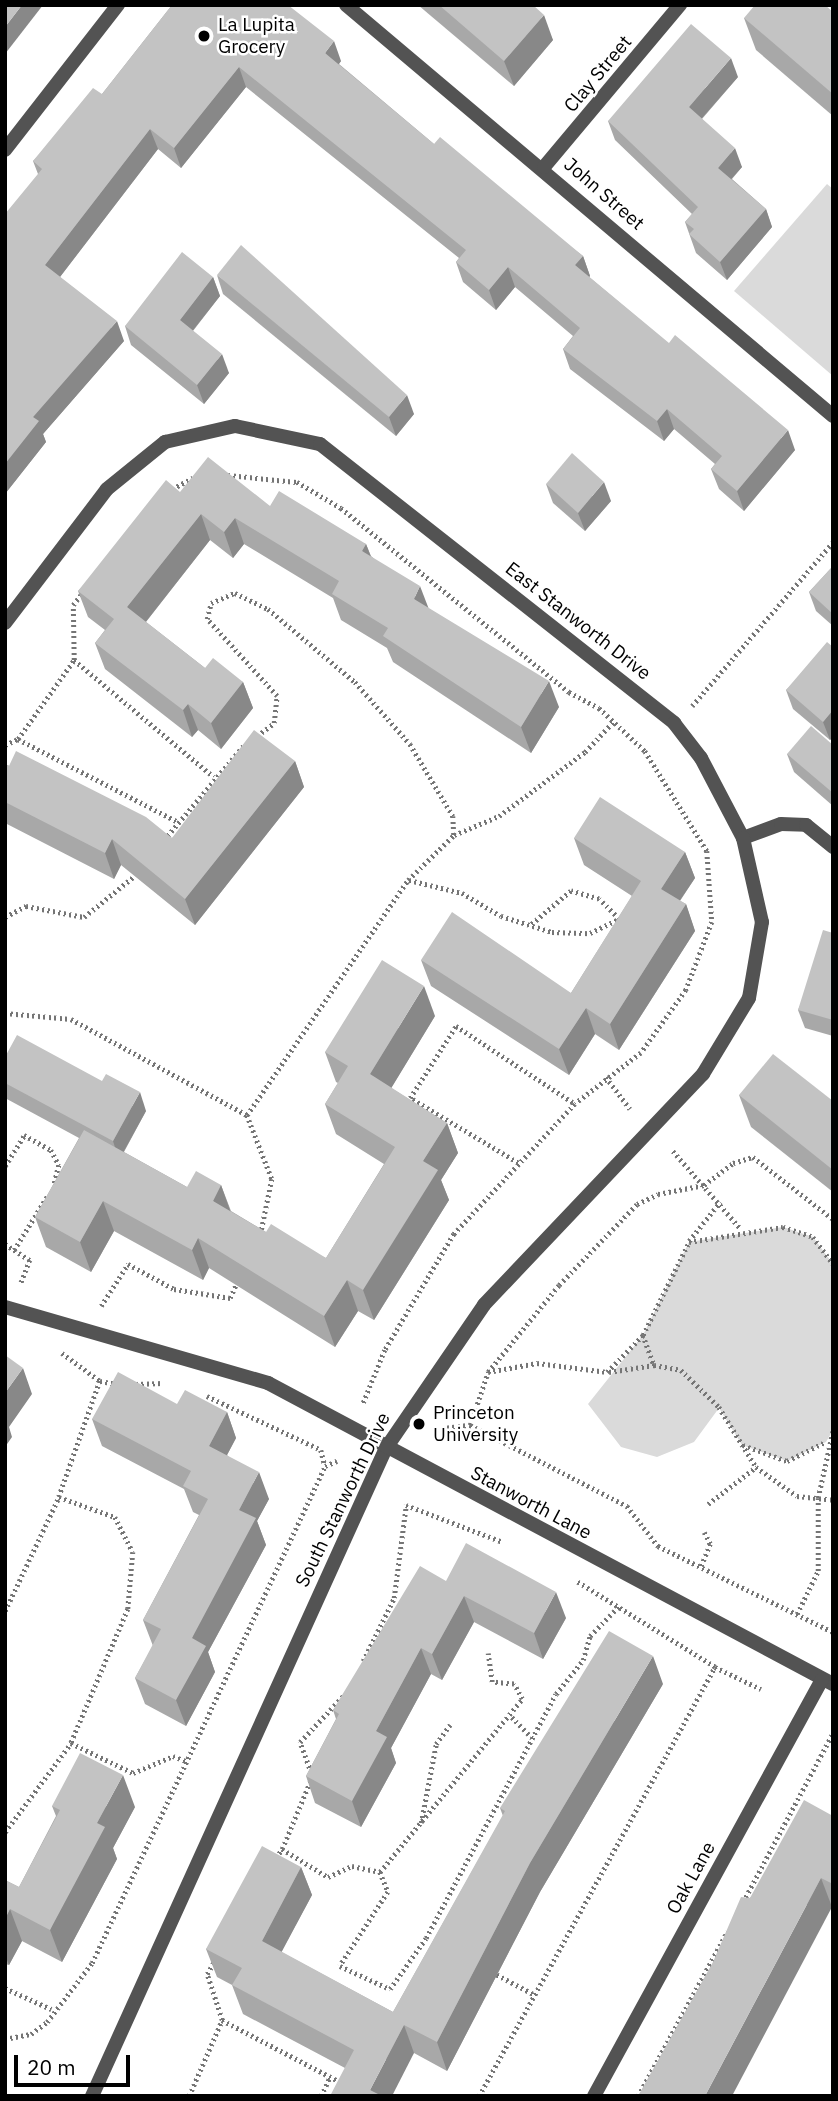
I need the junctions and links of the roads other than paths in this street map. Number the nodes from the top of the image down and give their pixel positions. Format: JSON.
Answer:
{"nodes":[{"id":1,"x":118,"y":5,"type":"edge"},
{"id":2,"x":346,"y":5,"type":"edge"},
{"id":3,"x":680,"y":5,"type":"edge"},
{"id":4,"x":5,"y":150,"type":"edge"},
{"id":5,"x":544,"y":167,"type":"junction"},
{"id":6,"x":833,"y":416,"type":"edge"},
{"id":7,"x":5,"y":623,"type":"edge"},
{"id":8,"x":744,"y":838,"type":"junction"},
{"id":9,"x":833,"y":847,"type":"edge"},
{"id":10,"x":749,"y":998,"type":"joint"},
{"id":11,"x":5,"y":1307,"type":"edge"},
{"id":12,"x":386,"y":1447,"type":"junction"},
{"id":13,"x":827,"y":1681,"type":"edge"},
{"id":14,"x":92,"y":2096,"type":"edge"},
{"id":15,"x":594,"y":2096,"type":"edge"}],
"edges":[{"from":1,"to":4,"type":"street"},
{"from":2,"to":5,"type":"street","name":"John Street"},
{"from":3,"to":5,"type":"street","name":"Clay Street"},
{"from":5,"to":6,"type":"street","name":"John Street"},
{"from":7,"to":8,"type":"street","name":"East Stanworth Drive"},
{"from":8,"to":9,"type":"street"},
{"from":8,"to":10,"type":"street","name":"East Stanworth Drive"},
{"from":10,"to":12,"type":"street","name":"South Stanworth Drive"},
{"from":11,"to":12,"type":"street","name":"Stanworth Lane"},
{"from":12,"to":13,"type":"street","name":"Stanworth Lane"},
{"from":12,"to":14,"type":"street","name":"South Stanworth Drive"},
{"from":13,"to":15,"type":"street","name":"Oak Lane"}]}
